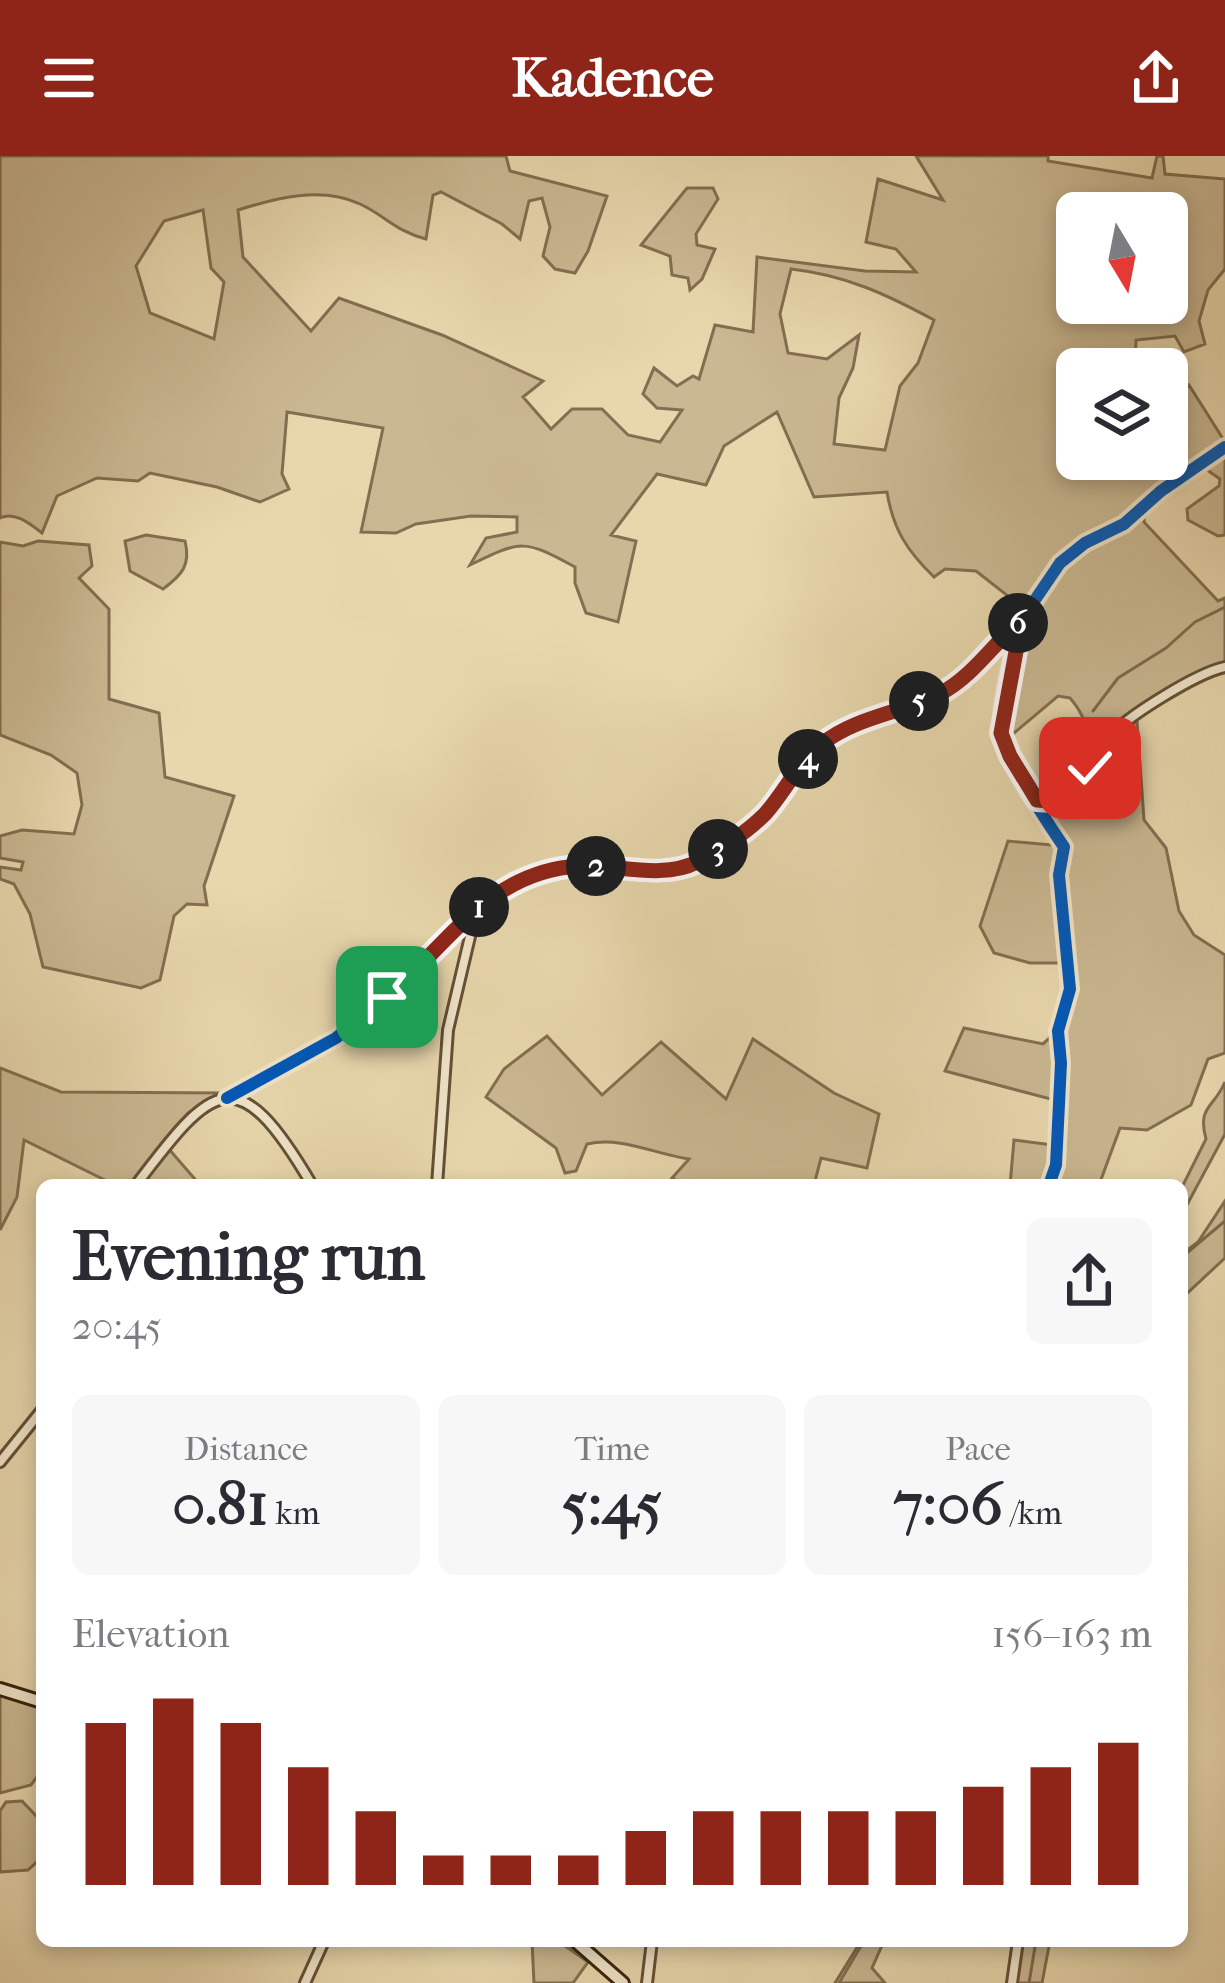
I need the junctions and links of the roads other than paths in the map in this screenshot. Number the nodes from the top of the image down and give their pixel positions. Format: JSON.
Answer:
{"nodes":[{"id":1,"x":1225,"y":447,"type":"edge"},
{"id":2,"x":1022,"y":619,"type":"junction"},
{"id":3,"x":1225,"y":667,"type":"edge"},
{"id":4,"x":1037,"y":800,"type":"junction"},
{"id":5,"x":476,"y":910,"type":"junction"},
{"id":6,"x":227,"y":1098,"type":"junction"},
{"id":7,"x":141,"y":1179,"type":"edge"},
{"id":8,"x":308,"y":1179,"type":"edge"},
{"id":9,"x":437,"y":1179,"type":"edge"},
{"id":10,"x":1051,"y":1179,"type":"edge"},
{"id":11,"x":36,"y":1417,"type":"edge"},
{"id":12,"x":0,"y":1462,"type":"edge"},
{"id":13,"x":0,"y":1689,"type":"edge"},
{"id":14,"x":36,"y":1700,"type":"edge"},
{"id":15,"x":321,"y":1947,"type":"edge"},
{"id":16,"x":582,"y":1947,"type":"edge"},
{"id":17,"x":651,"y":1947,"type":"edge"},
{"id":18,"x":1017,"y":1947,"type":"edge"},
{"id":19,"x":305,"y":1983,"type":"edge"},
{"id":20,"x":622,"y":1983,"type":"edge"},
{"id":21,"x":647,"y":1983,"type":"edge"},
{"id":22,"x":1012,"y":1983,"type":"edge"}],
"edges":[{"from":1,"to":2,"type":"street"},
{"from":2,"to":4,"type":"street"},
{"from":2,"to":5,"type":"street"},
{"from":3,"to":4,"type":"street"},
{"from":4,"to":10,"type":"street"},
{"from":5,"to":6,"type":"street"},
{"from":5,"to":9,"type":"street"},
{"from":6,"to":7,"type":"street"},
{"from":6,"to":8,"type":"street"},
{"from":11,"to":12,"type":"street"},
{"from":13,"to":14,"type":"street"},
{"from":15,"to":19,"type":"street"},
{"from":16,"to":20,"type":"street"},
{"from":17,"to":21,"type":"street"},
{"from":18,"to":22,"type":"street"}]}
